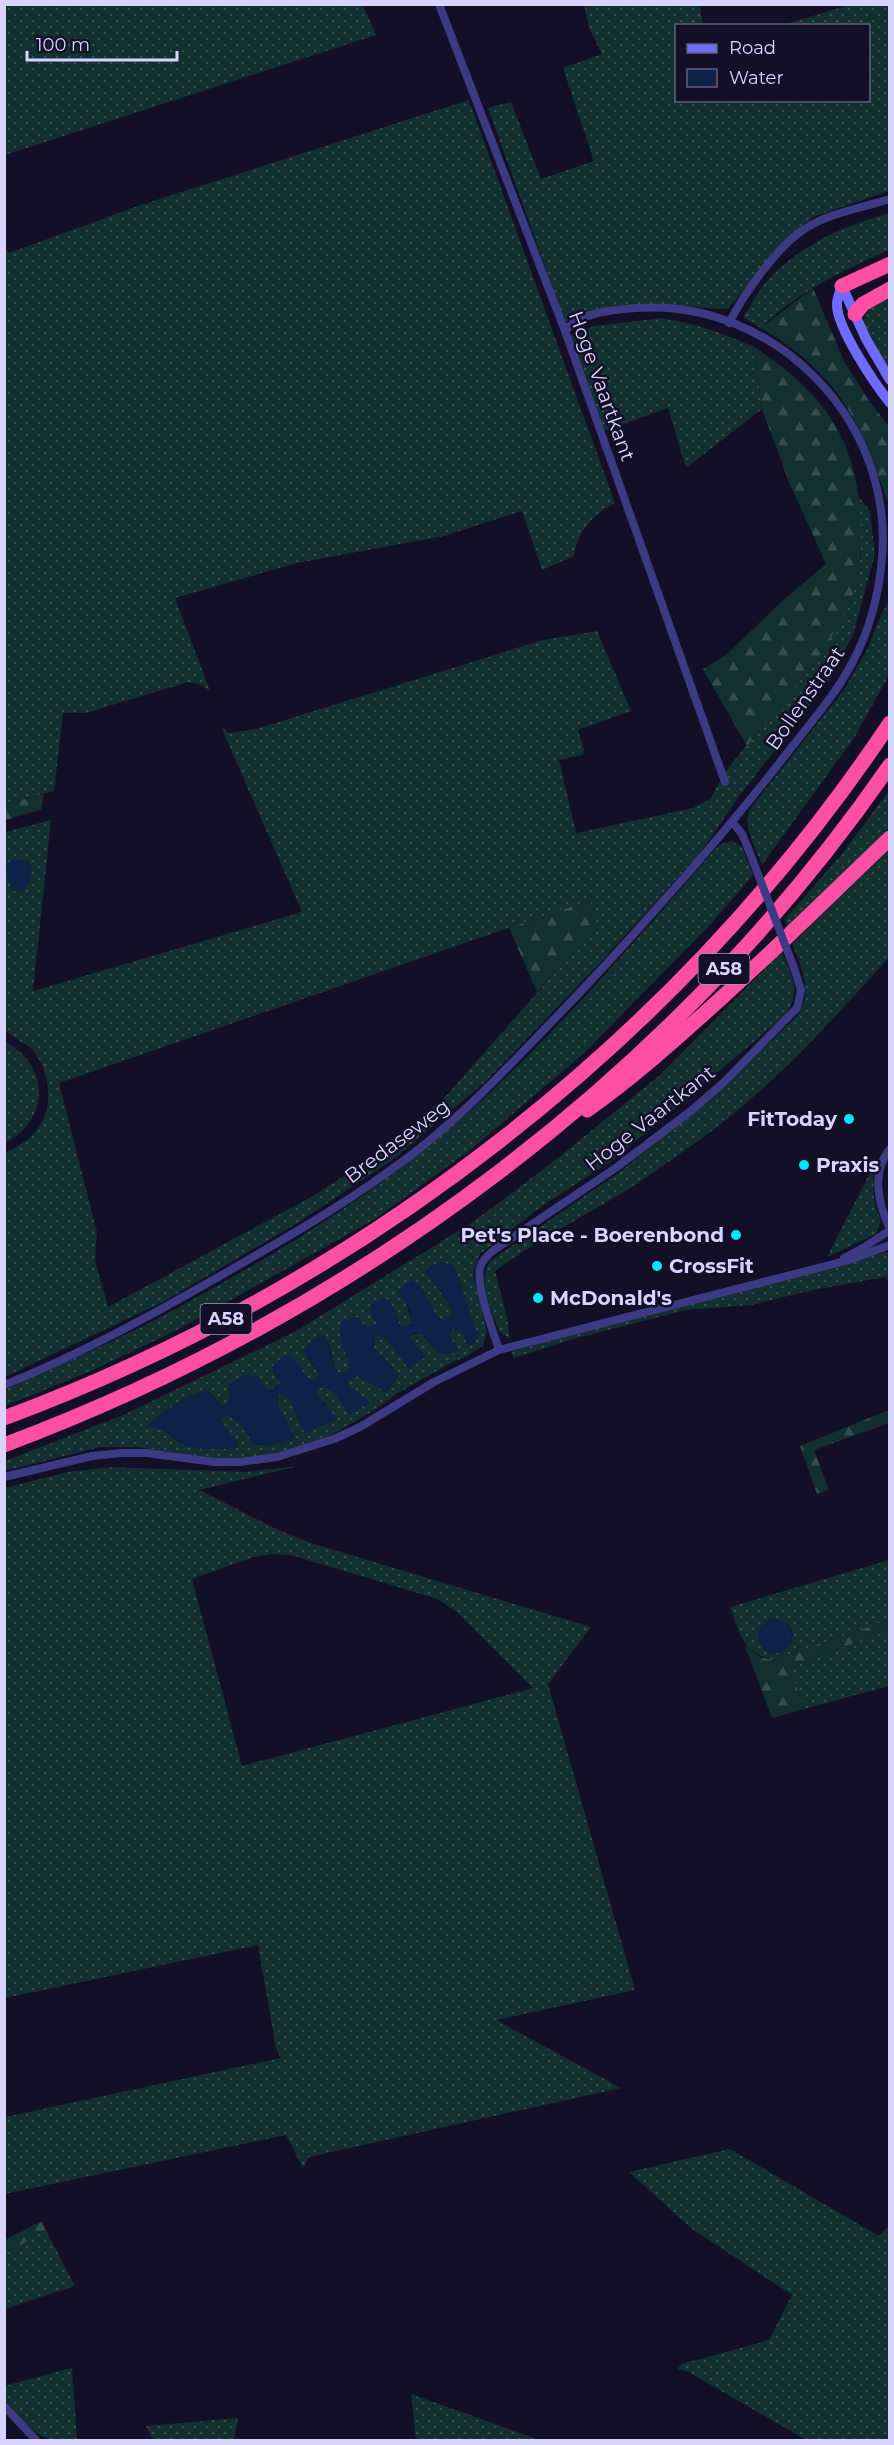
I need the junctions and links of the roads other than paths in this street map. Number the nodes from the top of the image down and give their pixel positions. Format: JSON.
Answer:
{"nodes":[{"id":1,"x":439,"y":4,"type":"edge"},
{"id":2,"x":890,"y":199,"type":"edge"},
{"id":3,"x":890,"y":264,"type":"edge"},
{"id":4,"x":842,"y":286,"type":"junction"},
{"id":5,"x":890,"y":289,"type":"edge"},
{"id":6,"x":855,"y":314,"type":"junction"},
{"id":7,"x":729,"y":323,"type":"junction"},
{"id":8,"x":565,"y":331,"type":"junction"},
{"id":9,"x":890,"y":380,"type":"edge"},
{"id":10,"x":890,"y":403,"type":"edge"},
{"id":11,"x":890,"y":723,"type":"edge"},
{"id":12,"x":890,"y":765,"type":"edge"},
{"id":13,"x":725,"y":782,"type":"dead end"},
{"id":14,"x":733,"y":823,"type":"junction"},
{"id":15,"x":890,"y":838,"type":"edge"},
{"id":16,"x":532,"y":1147,"type":"junction"},
{"id":17,"x":890,"y":1149,"type":"edge"},
{"id":18,"x":890,"y":1230,"type":"edge"},
{"id":19,"x":890,"y":1245,"type":"edge"},
{"id":20,"x":835,"y":1263,"type":"junction"},
{"id":21,"x":499,"y":1350,"type":"junction"},
{"id":22,"x":4,"y":1385,"type":"edge"},
{"id":23,"x":4,"y":1418,"type":"edge"},
{"id":24,"x":4,"y":1445,"type":"edge"},
{"id":25,"x":4,"y":1477,"type":"edge"},
{"id":26,"x":4,"y":2406,"type":"edge"},
{"id":27,"x":36,"y":2440,"type":"edge"}],
"edges":[{"from":1,"to":8,"type":"street","name":"Hoge Vaartkant"},
{"from":2,"to":7,"type":"street"},
{"from":3,"to":4,"type":"highway"},
{"from":4,"to":6,"type":"main road"},
{"from":4,"to":10,"type":"main road"},
{"from":5,"to":6,"type":"highway"},
{"from":6,"to":9,"type":"main road"},
{"from":7,"to":8,"type":"street","name":"Bollenstraat"},
{"from":7,"to":14,"type":"street","name":"Bollenstraat"},
{"from":8,"to":13,"type":"street","name":"Hoge Vaartkant"},
{"from":11,"to":23,"type":"highway","number":"A58"},
{"from":12,"to":16,"type":"highway","number":"A58"},
{"from":14,"to":21,"type":"street","name":"Hoge Vaartkant","bridge":true},
{"from":14,"to":22,"type":"street","name":"Bredaseweg"},
{"from":15,"to":16,"type":"highway","number":"A58"},
{"from":16,"to":24,"type":"highway","number":"A58"},
{"from":17,"to":18,"type":"street"},
{"from":18,"to":20,"type":"street"},
{"from":19,"to":20,"type":"street"},
{"from":20,"to":21,"type":"street"},
{"from":21,"to":25,"type":"street"},
{"from":26,"to":27,"type":"street"}]}
